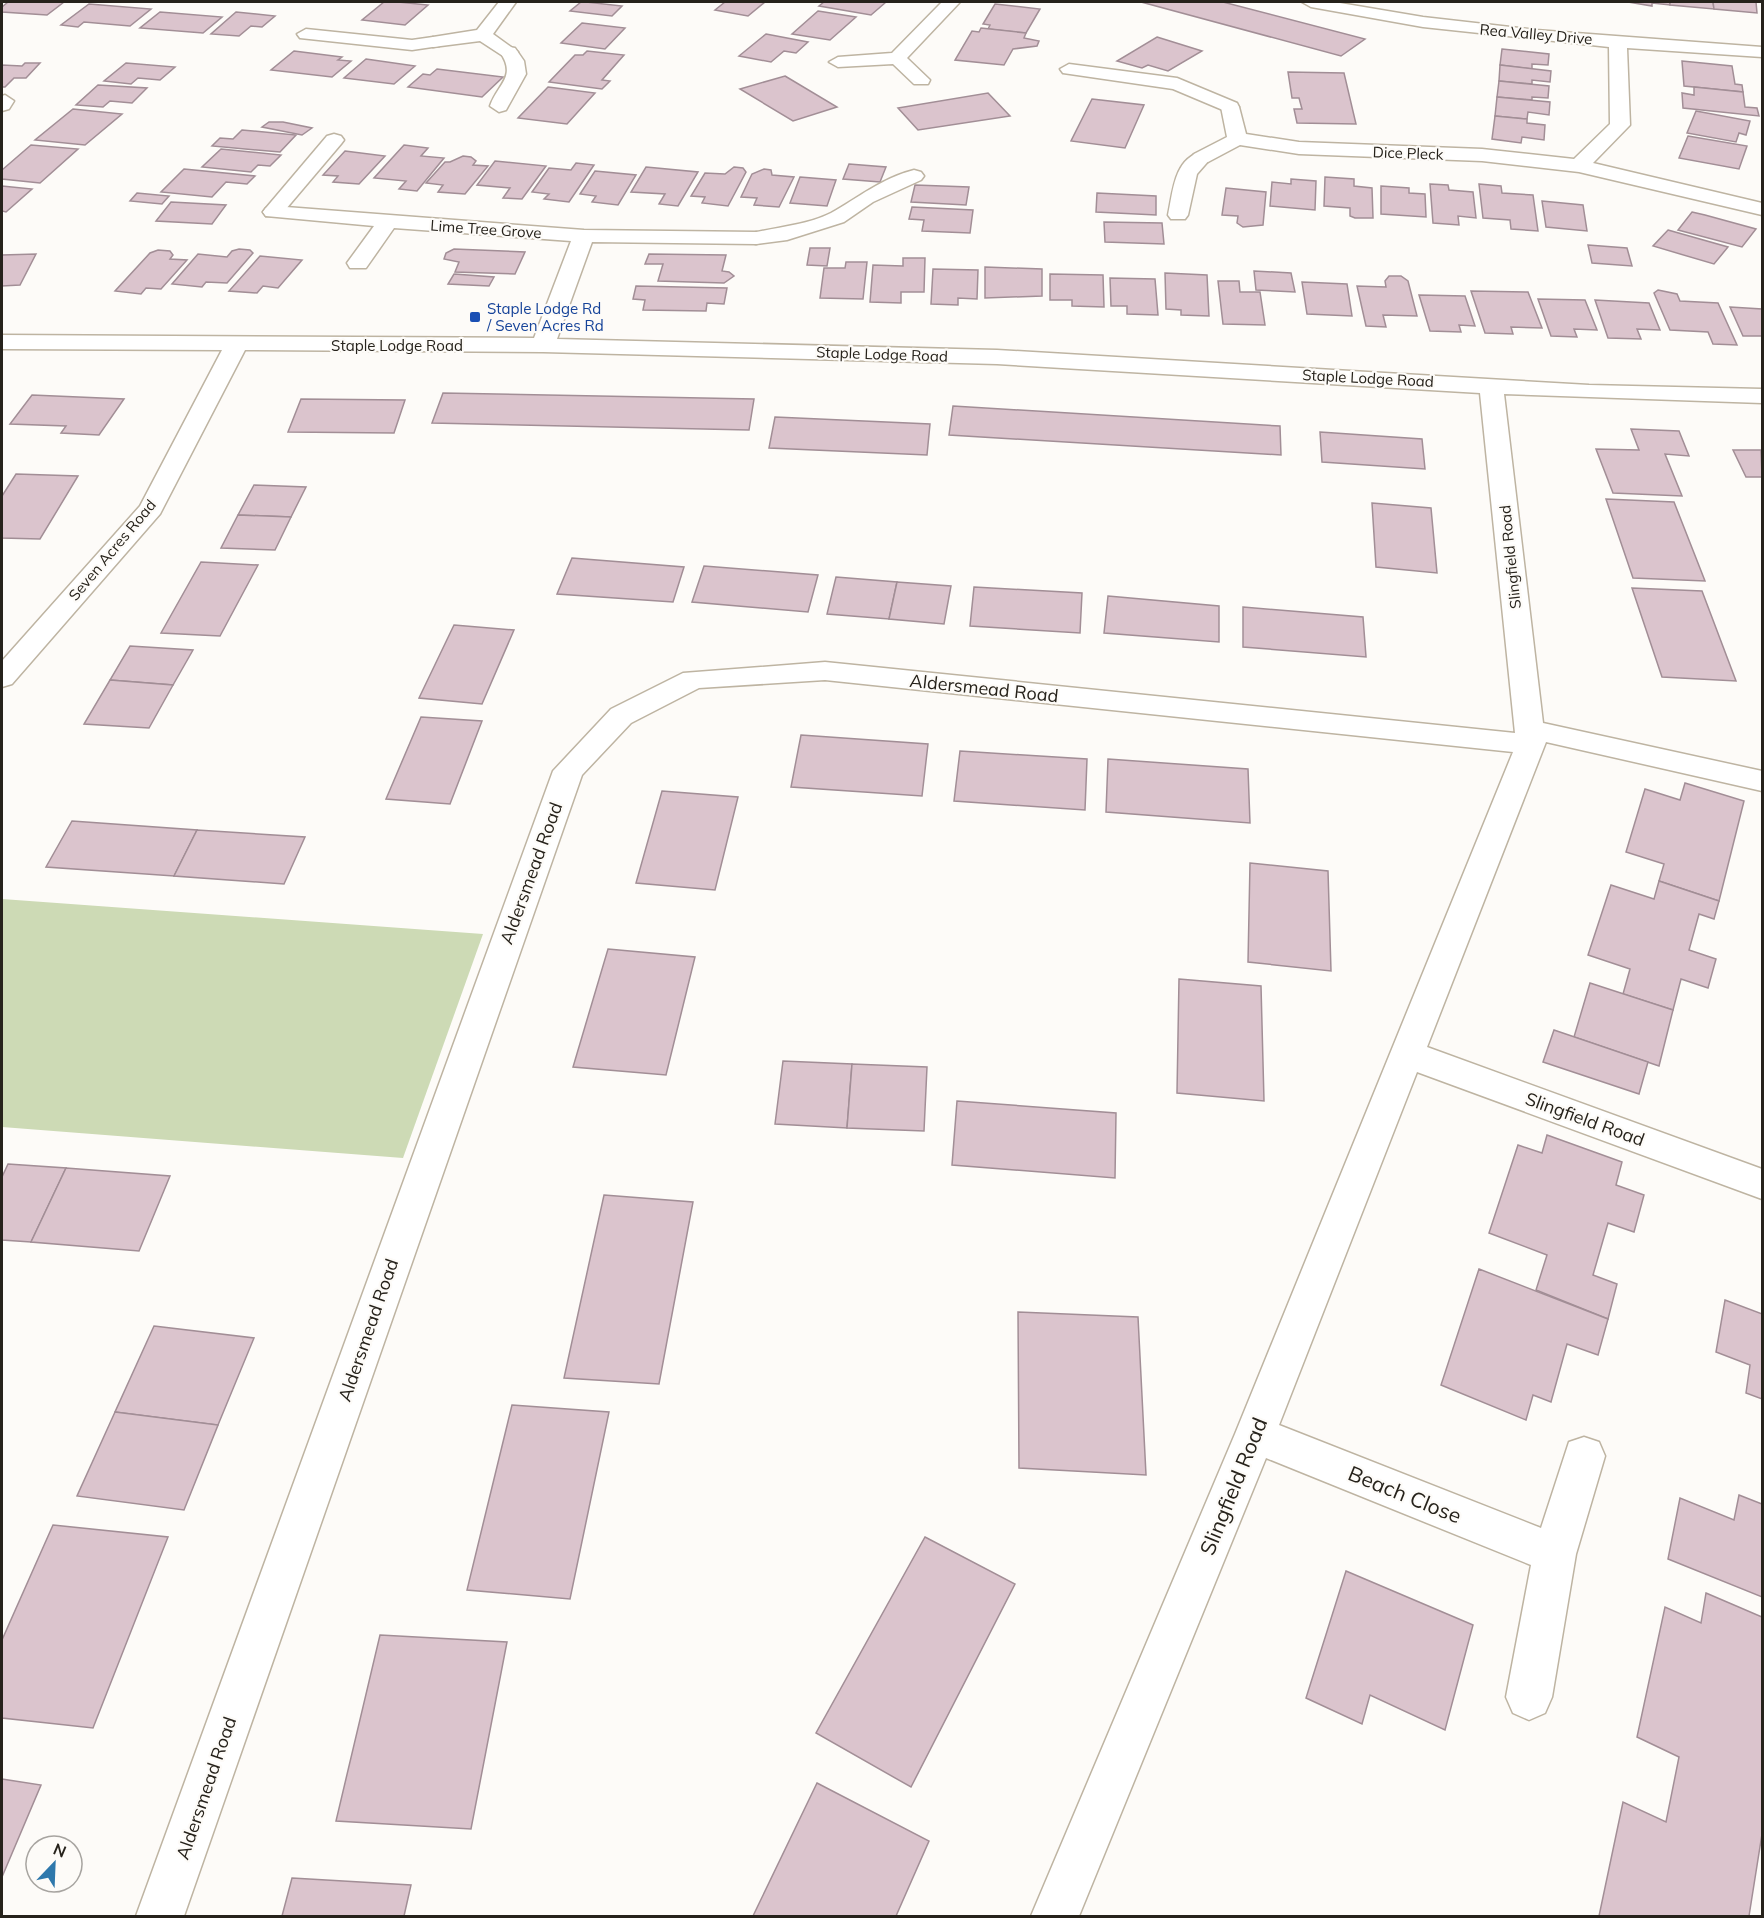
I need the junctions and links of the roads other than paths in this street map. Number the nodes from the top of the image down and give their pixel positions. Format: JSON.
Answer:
{"nodes":[{"id":1,"x":507,"y":2,"type":"edge"},
{"id":2,"x":951,"y":2,"type":"edge"},
{"id":3,"x":1311,"y":2,"type":"edge"},
{"id":4,"x":306,"y":34,"type":"dead end"},
{"id":5,"x":483,"y":35,"type":"junction"},
{"id":6,"x":1618,"y":41,"type":"junction"},
{"id":7,"x":1762,"y":52,"type":"edge"},
{"id":8,"x":897,"y":58,"type":"junction"},
{"id":9,"x":838,"y":62,"type":"dead end"},
{"id":10,"x":1068,"y":69,"type":"dead end"},
{"id":11,"x":921,"y":80,"type":"dead end"},
{"id":12,"x":499,"y":106,"type":"dead end"},
{"id":13,"x":1237,"y":139,"type":"junction"},
{"id":14,"x":334,"y":140,"type":"dead end"},
{"id":15,"x":1579,"y":166,"type":"junction"},
{"id":16,"x":914,"y":176,"type":"dead end"},
{"id":17,"x":1762,"y":209,"type":"edge"},
{"id":18,"x":1178,"y":215,"type":"dead end"},
{"id":19,"x":387,"y":222,"type":"junction"},
{"id":20,"x":584,"y":236,"type":"junction"},
{"id":21,"x":358,"y":263,"type":"dead end"},
{"id":22,"x":2,"y":342,"type":"edge"},
{"id":23,"x":236,"y":345,"type":"junction"},
{"id":24,"x":543,"y":345,"type":"junction"},
{"id":25,"x":1491,"y":385,"type":"junction"},
{"id":26,"x":1762,"y":396,"type":"edge"},
{"id":27,"x":2,"y":678,"type":"edge"},
{"id":28,"x":1530,"y":737,"type":"junction"},
{"id":29,"x":1762,"y":781,"type":"edge"},
{"id":30,"x":1407,"y":1054,"type":"junction"},
{"id":31,"x":1762,"y":1184,"type":"edge"},
{"id":32,"x":1255,"y":1434,"type":"junction"},
{"id":33,"x":1584,"y":1456,"type":"dead end"},
{"id":34,"x":1555,"y":1554,"type":"junction"},
{"id":35,"x":1529,"y":1696,"type":"dead end"},
{"id":36,"x":160,"y":1917,"type":"edge"},
{"id":37,"x":1055,"y":1917,"type":"edge"}],
"edges":[{"from":1,"to":5,"type":"street"},
{"from":2,"to":8,"type":"street"},
{"from":3,"to":6,"type":"street","name":"Rea Valley Drive"},
{"from":4,"to":5,"type":"street"},
{"from":5,"to":12,"type":"street"},
{"from":6,"to":7,"type":"street","name":"Rea Valley Drive"},
{"from":6,"to":15,"type":"street"},
{"from":8,"to":9,"type":"street"},
{"from":8,"to":11,"type":"street"},
{"from":10,"to":13,"type":"street"},
{"from":13,"to":15,"type":"street","name":"Dice Pleck"},
{"from":13,"to":18,"type":"street"},
{"from":14,"to":19,"type":"street","name":"Lime Tree Grove"},
{"from":15,"to":17,"type":"street","name":"Dice Pleck"},
{"from":16,"to":20,"type":"street","name":"Lime Tree Grove"},
{"from":19,"to":20,"type":"street","name":"Lime Tree Grove"},
{"from":19,"to":21,"type":"street"},
{"from":20,"to":24,"type":"street"},
{"from":22,"to":23,"type":"street","name":"Staple Lodge Road"},
{"from":23,"to":24,"type":"street","name":"Staple Lodge Road"},
{"from":23,"to":27,"type":"street","name":"Seven Acres Road"},
{"from":24,"to":25,"type":"street","name":"Staple Lodge Road"},
{"from":25,"to":26,"type":"street","name":"Staple Lodge Road"},
{"from":25,"to":28,"type":"street","name":"Slingfield Road"},
{"from":28,"to":29,"type":"street"},
{"from":28,"to":30,"type":"street","name":"Slingfield Road"},
{"from":28,"to":36,"type":"street","name":"Aldersmead Road"},
{"from":30,"to":31,"type":"street","name":"Slingfield Road"},
{"from":30,"to":32,"type":"street","name":"Slingfield Road"},
{"from":32,"to":34,"type":"street","name":"Beach Close"},
{"from":32,"to":37,"type":"street","name":"Slingfield Road"},
{"from":33,"to":34,"type":"street"},
{"from":34,"to":35,"type":"street"}]}
